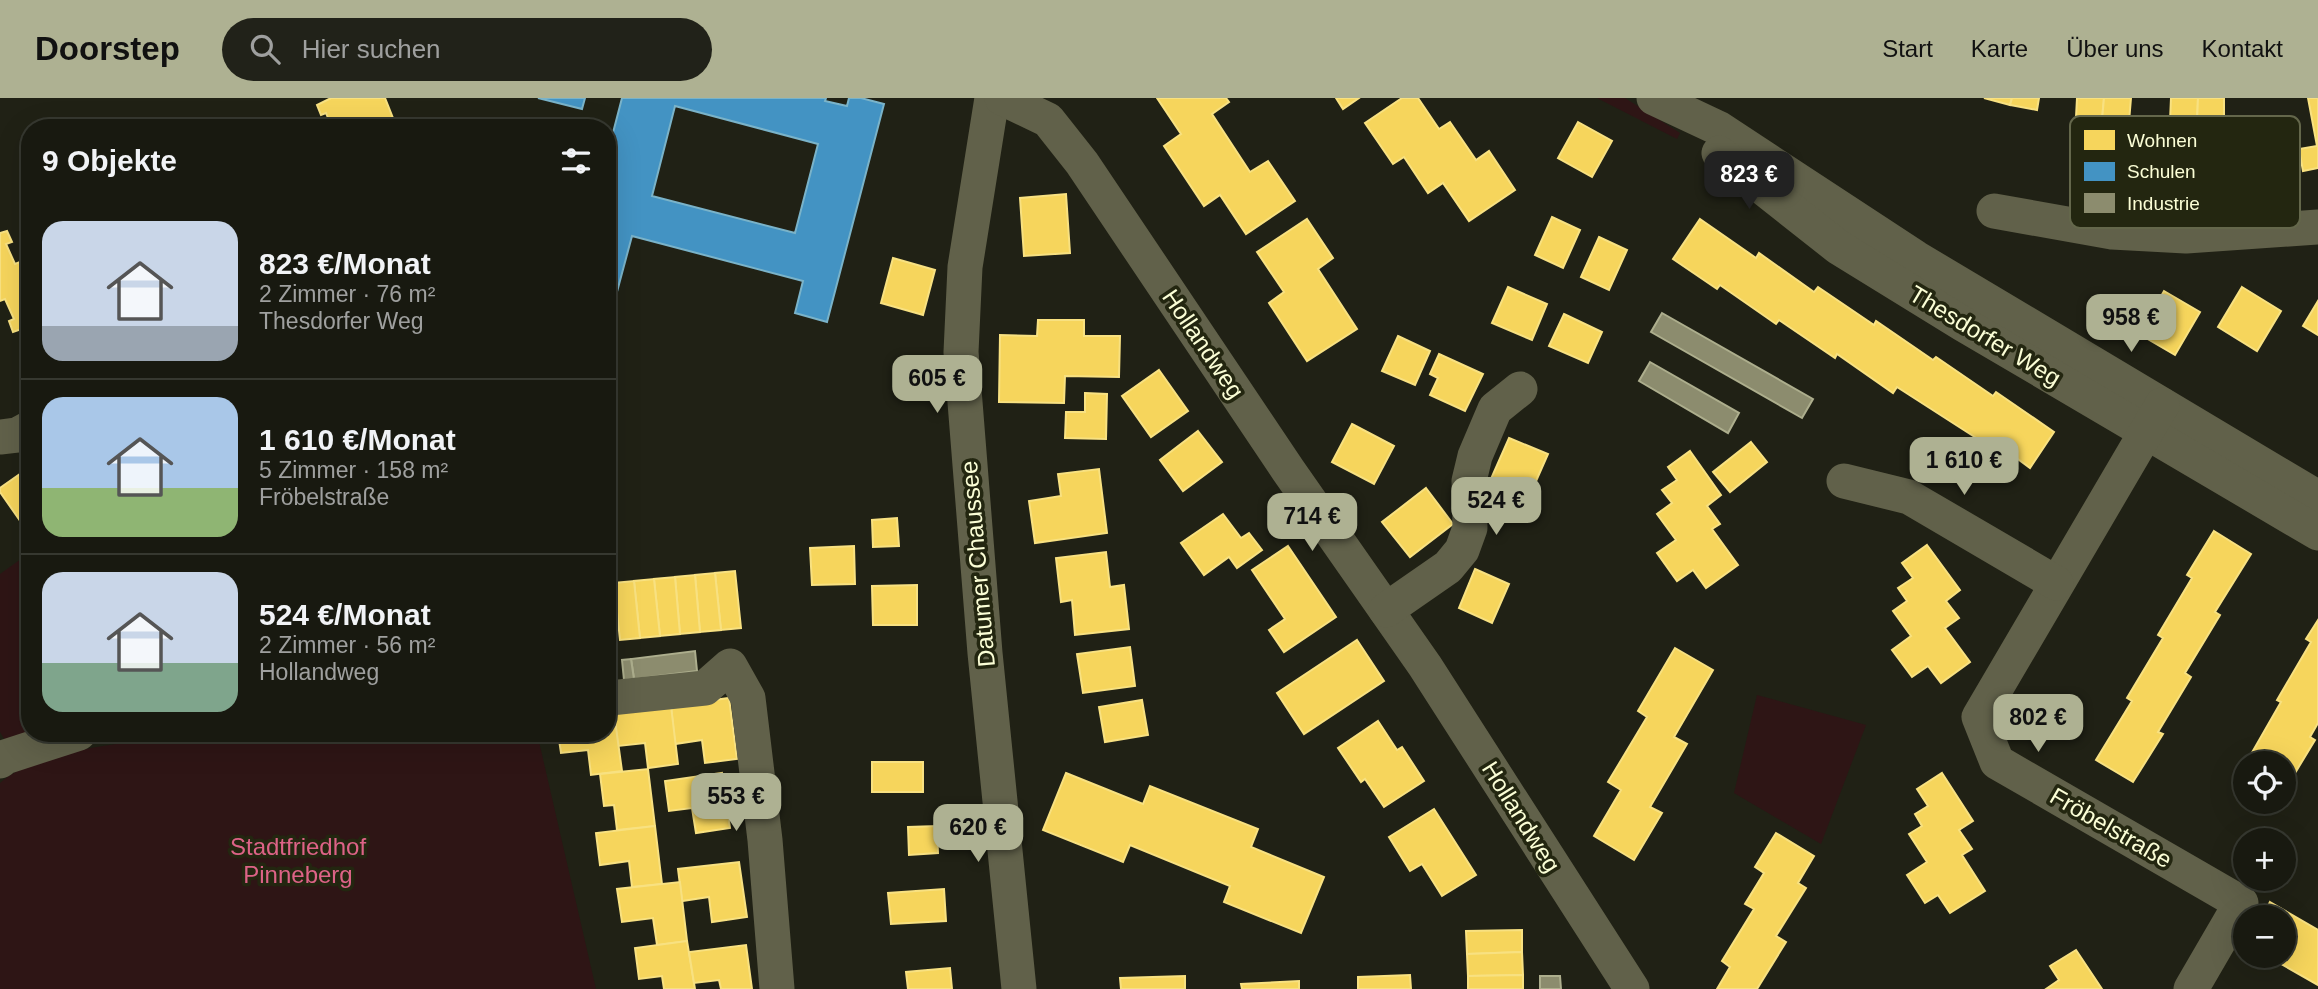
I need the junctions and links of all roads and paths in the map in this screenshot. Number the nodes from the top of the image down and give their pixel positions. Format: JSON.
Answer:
{"nodes":[{"id":1,"x":992,"y":98,"type":"edge"},
{"id":2,"x":1002,"y":98,"type":"edge"},
{"id":3,"x":1664,"y":104,"type":"edge"},
{"id":4,"x":1994,"y":211,"type":"dead end"},
{"id":5,"x":2070,"y":225,"type":"edge"},
{"id":6,"x":2090,"y":228,"type":"edge"},
{"id":7,"x":2318,"y":228,"type":"edge"},
{"id":8,"x":1520,"y":390,"type":"dead end"},
{"id":9,"x":2154,"y":418,"type":"junction"},
{"id":10,"x":21,"y":433,"type":"edge"},
{"id":11,"x":0,"y":437,"type":"edge"},
{"id":12,"x":1844,"y":481,"type":"dead end"},
{"id":13,"x":2318,"y":498,"type":"edge"},
{"id":14,"x":2318,"y":533,"type":"edge"},
{"id":15,"x":2056,"y":583,"type":"junction"},
{"id":16,"x":1386,"y":610,"type":"junction"},
{"id":17,"x":616,"y":697,"type":"edge"},
{"id":18,"x":51,"y":742,"type":"edge"},
{"id":19,"x":0,"y":761,"type":"edge"},
{"id":20,"x":777,"y":989,"type":"edge"},
{"id":21,"x":1019,"y":989,"type":"edge"},
{"id":22,"x":1632,"y":989,"type":"edge"},
{"id":23,"x":2191,"y":989,"type":"edge"}],
"edges":[{"from":1,"to":21,"type":"street","name":"Datumer Chaussee"},
{"from":2,"to":16,"type":"street","name":"Hollandweg"},
{"from":3,"to":9,"type":"street","name":"Thesdorfer Weg"},
{"from":4,"to":5,"type":"street"},
{"from":6,"to":7,"type":"street"},
{"from":8,"to":16,"type":"street"},
{"from":9,"to":13,"type":"street","name":"Thesdorfer Weg"},
{"from":9,"to":14,"type":"street","name":"Thesdorfer Weg"},
{"from":9,"to":15,"type":"street","name":"Fröbelstraße"},
{"from":10,"to":11,"type":"street"},
{"from":12,"to":15,"type":"street"},
{"from":15,"to":23,"type":"street","name":"Fröbelstraße"},
{"from":16,"to":22,"type":"street","name":"Hollandweg"},
{"from":17,"to":20,"type":"street"},
{"from":18,"to":19,"type":"street"}]}
